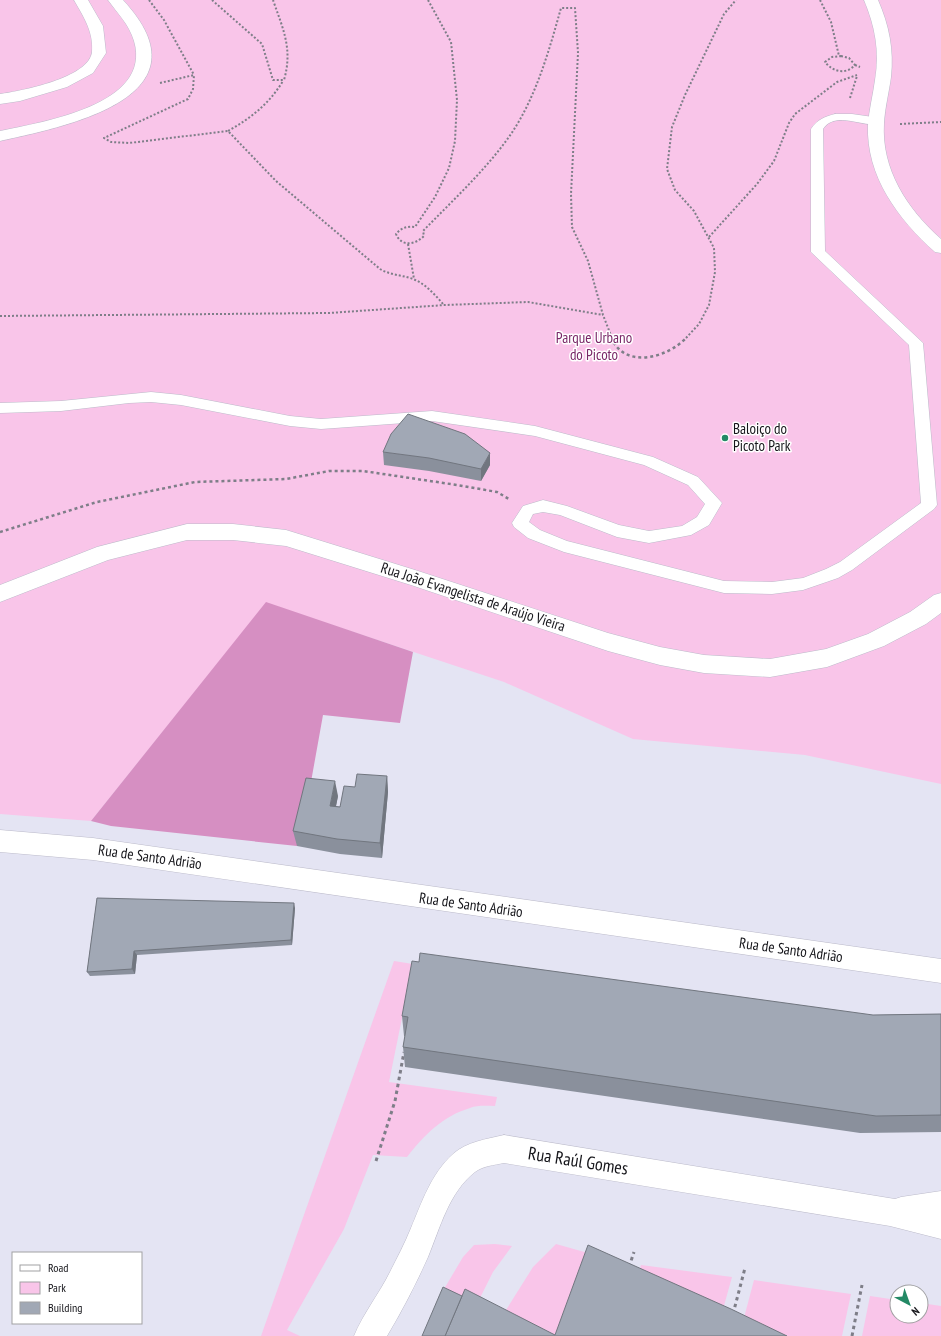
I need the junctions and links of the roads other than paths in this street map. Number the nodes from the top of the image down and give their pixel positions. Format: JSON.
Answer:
{"nodes":[{"id":1,"x":81,"y":0,"type":"edge"},
{"id":2,"x":114,"y":0,"type":"edge"},
{"id":3,"x":871,"y":0,"type":"edge"},
{"id":4,"x":0,"y":99,"type":"edge"},
{"id":5,"x":876,"y":121,"type":"junction"},
{"id":6,"x":0,"y":136,"type":"edge"},
{"id":7,"x":941,"y":248,"type":"edge"},
{"id":8,"x":0,"y":408,"type":"edge"},
{"id":9,"x":0,"y":594,"type":"edge"},
{"id":10,"x":941,"y":601,"type":"edge"},
{"id":11,"x":0,"y":841,"type":"edge"},
{"id":12,"x":941,"y":971,"type":"edge"},
{"id":13,"x":941,"y":1204,"type":"edge"},
{"id":14,"x":890,"y":1212,"type":"junction"},
{"id":15,"x":941,"y":1225,"type":"edge"},
{"id":16,"x":369,"y":1336,"type":"edge"}],
"edges":[{"from":1,"to":4,"type":"street"},
{"from":2,"to":6,"type":"street"},
{"from":3,"to":5,"type":"street"},
{"from":5,"to":7,"type":"street"},
{"from":5,"to":8,"type":"lane"},
{"from":9,"to":10,"type":"street","name":"Rua João Evangelista de Araújo Vieira"},
{"from":11,"to":12,"type":"street","name":"Rua de Santo Adrião"},
{"from":13,"to":14,"type":"street","name":"Rua Raúl Gomes"},
{"from":14,"to":15,"type":"street","name":"Rua Raúl Gomes"},
{"from":14,"to":16,"type":"street","name":"Rua Raúl Gomes"}]}
